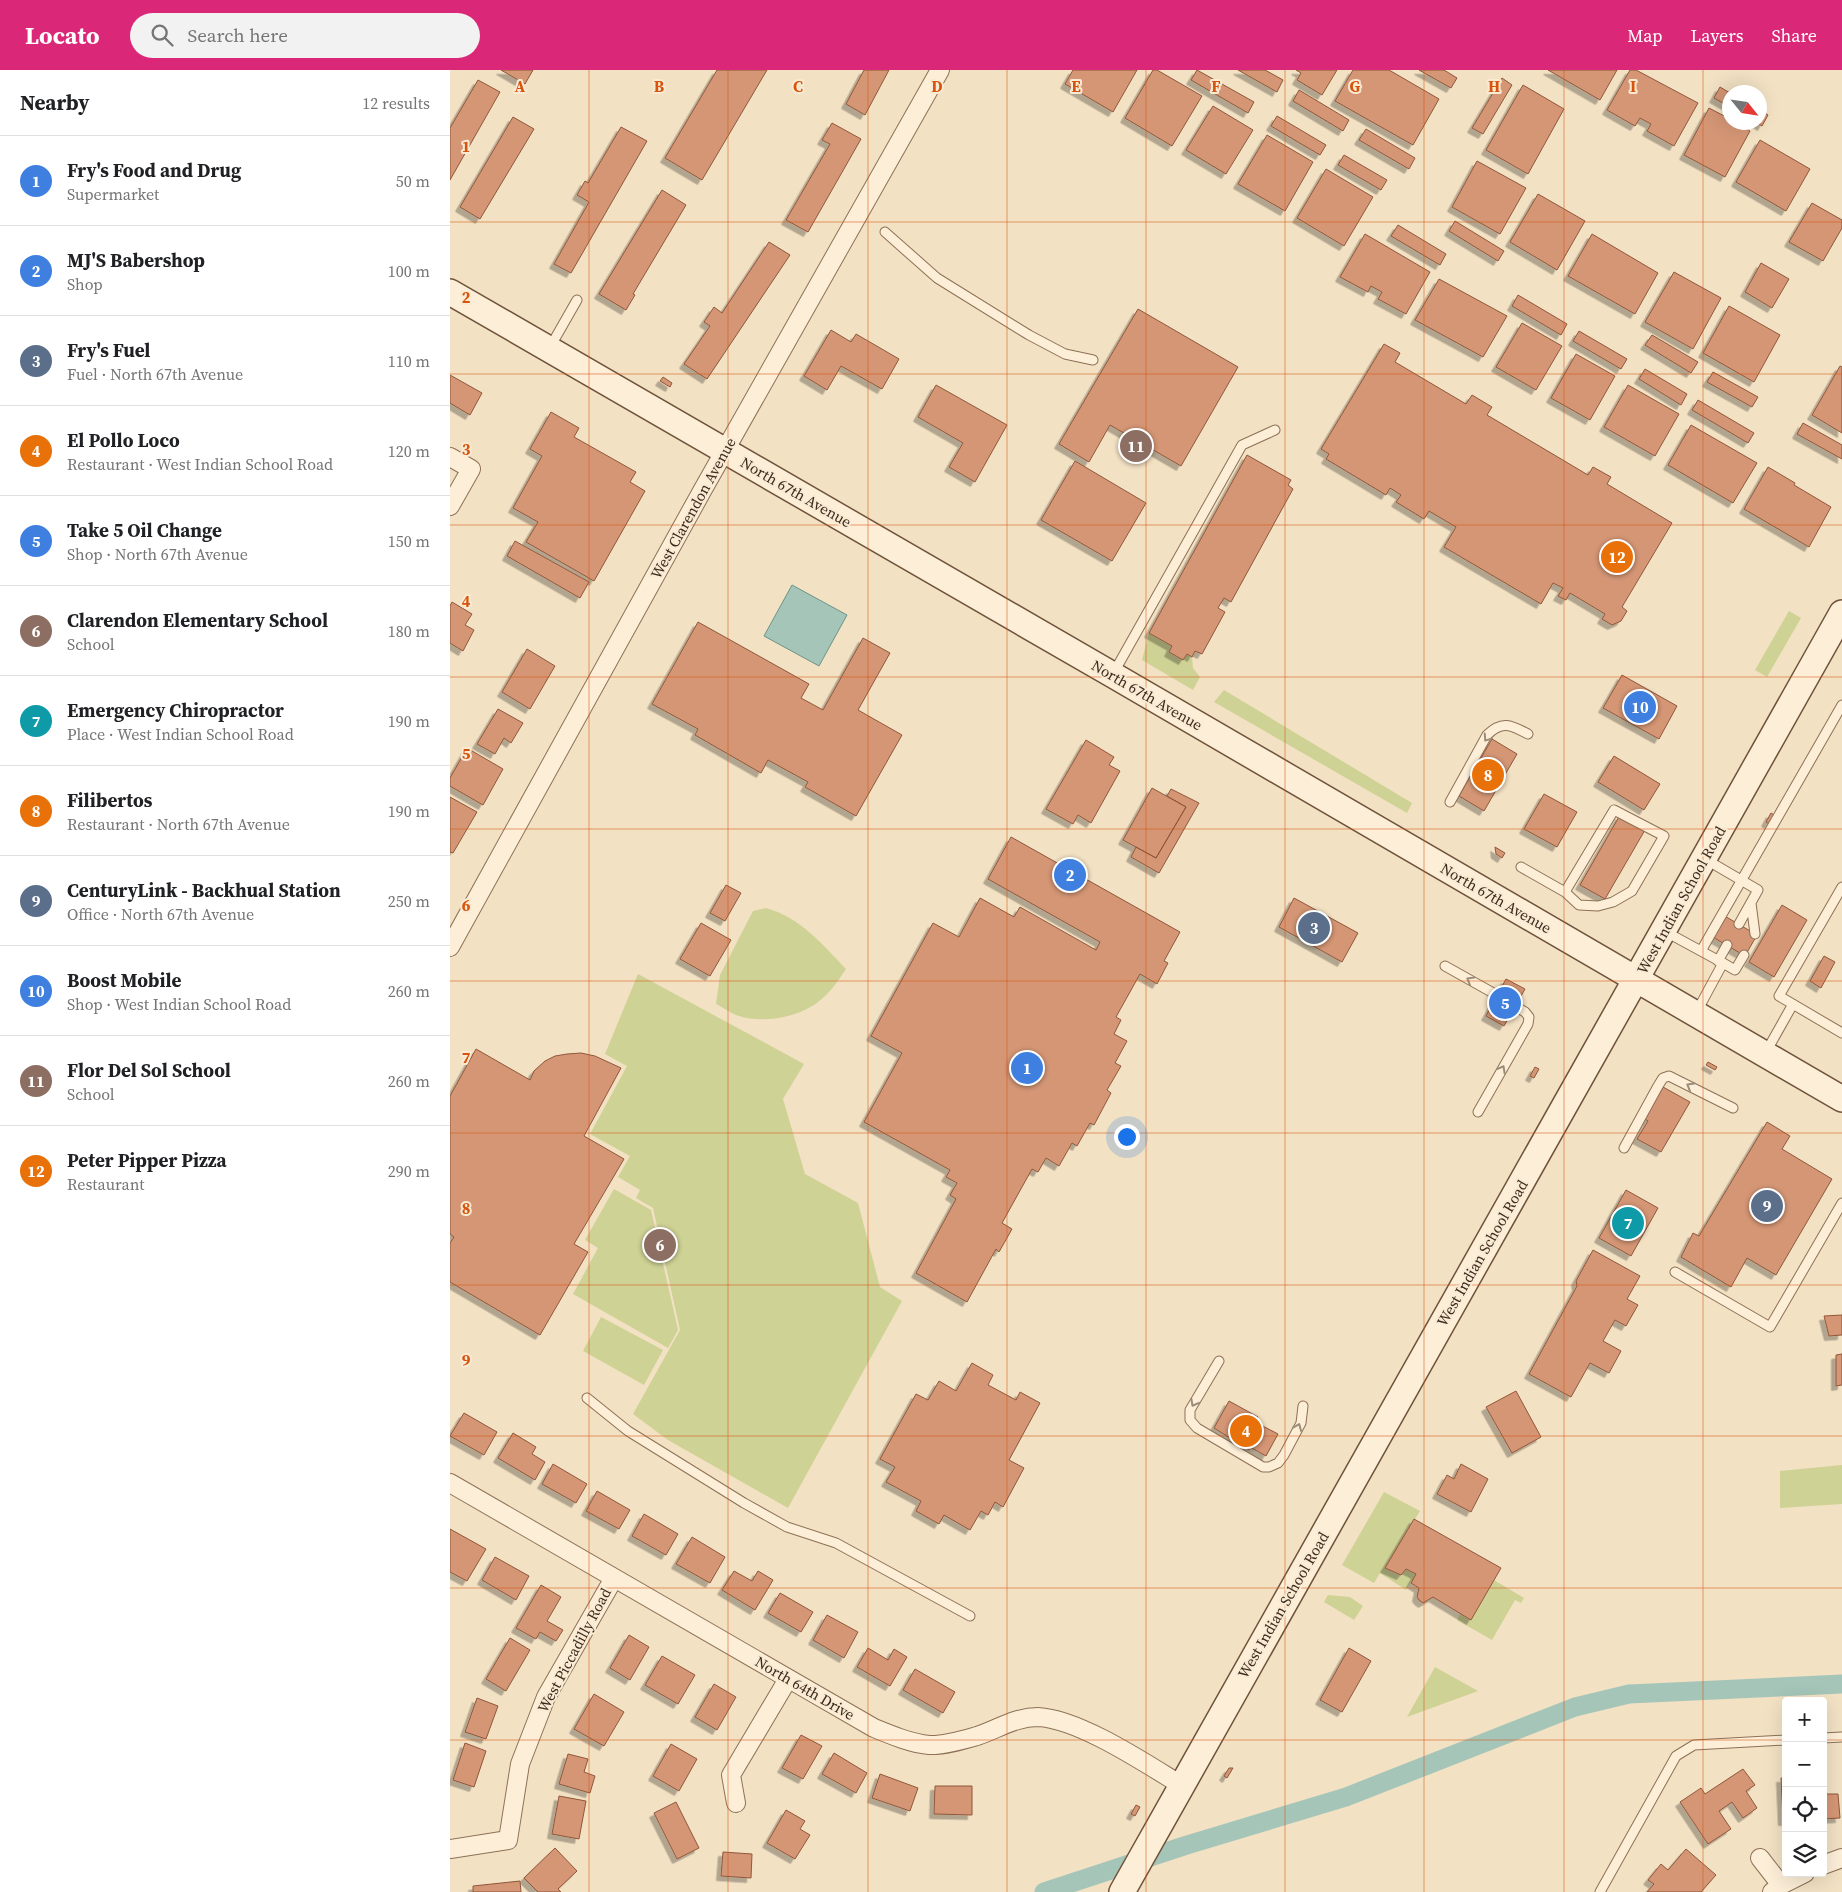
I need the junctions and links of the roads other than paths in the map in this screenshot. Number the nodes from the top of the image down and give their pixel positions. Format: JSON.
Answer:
{"nodes":[{"id":1,"x":940,"y":70,"type":"edge"},
{"id":2,"x":885,"y":232,"type":"dead end"},
{"id":3,"x":450,"y":292,"type":"edge"},
{"id":4,"x":577,"y":300,"type":"dead end"},
{"id":5,"x":549,"y":349,"type":"junction"},
{"id":6,"x":1093,"y":360,"type":"dead end"},
{"id":7,"x":1275,"y":430,"type":"dead end"},
{"id":8,"x":725,"y":451,"type":"junction"},
{"id":9,"x":450,"y":458,"type":"edge"},
{"id":10,"x":450,"y":506,"type":"edge"},
{"id":11,"x":1842,"y":614,"type":"edge"},
{"id":12,"x":1113,"y":674,"type":"junction"},
{"id":13,"x":1842,"y":705,"type":"edge"},
{"id":14,"x":1528,"y":734,"type":"dead end"},
{"id":15,"x":1450,"y":802,"type":"dead end"},
{"id":16,"x":1704,"y":859,"type":"junction"},
{"id":17,"x":1521,"y":867,"type":"dead end"},
{"id":18,"x":1740,"y":880,"type":"junction"},
{"id":19,"x":1842,"y":887,"type":"edge"},
{"id":20,"x":1565,"y":892,"type":"junction"},
{"id":21,"x":1751,"y":903,"type":"junction"},
{"id":22,"x":1739,"y":924,"type":"dead end"},
{"id":23,"x":1664,"y":931,"type":"junction"},
{"id":24,"x":1755,"y":934,"type":"dead end"},
{"id":25,"x":1727,"y":945,"type":"dead end"},
{"id":26,"x":450,"y":947,"type":"edge"},
{"id":27,"x":1701,"y":951,"type":"junction"},
{"id":28,"x":1744,"y":955,"type":"dead end"},
{"id":29,"x":1720,"y":962,"type":"junction"},
{"id":30,"x":1445,"y":966,"type":"dead end"},
{"id":31,"x":1636,"y":980,"type":"junction"},
{"id":32,"x":1495,"y":994,"type":"dead end"},
{"id":33,"x":1792,"y":1004,"type":"junction"},
{"id":34,"x":1513,"y":1005,"type":"dead end"},
{"id":35,"x":1696,"y":1014,"type":"junction"},
{"id":36,"x":1842,"y":1033,"type":"edge"},
{"id":37,"x":1765,"y":1054,"type":"junction"},
{"id":38,"x":1842,"y":1099,"type":"edge"},
{"id":39,"x":1733,"y":1108,"type":"dead end"},
{"id":40,"x":1478,"y":1112,"type":"dead end"},
{"id":41,"x":1624,"y":1148,"type":"dead end"},
{"id":42,"x":1842,"y":1203,"type":"edge"},
{"id":43,"x":1675,"y":1272,"type":"dead end"},
{"id":44,"x":1219,"y":1361,"type":"dead end"},
{"id":45,"x":587,"y":1398,"type":"dead end"},
{"id":46,"x":1303,"y":1406,"type":"dead end"},
{"id":47,"x":450,"y":1483,"type":"edge"},
{"id":48,"x":614,"y":1578,"type":"junction"},
{"id":49,"x":970,"y":1616,"type":"dead end"},
{"id":50,"x":788,"y":1679,"type":"junction"},
{"id":51,"x":1842,"y":1737,"type":"edge"},
{"id":52,"x":1827,"y":1738,"type":"edge"},
{"id":53,"x":1782,"y":1740,"type":"edge"},
{"id":54,"x":1181,"y":1785,"type":"junction"},
{"id":55,"x":736,"y":1803,"type":"dead end"},
{"id":56,"x":450,"y":1849,"type":"edge"},
{"id":57,"x":1760,"y":1858,"type":"dead end"},
{"id":58,"x":1842,"y":1858,"type":"edge"},
{"id":59,"x":1827,"y":1864,"type":"edge"},
{"id":60,"x":1798,"y":1877,"type":"edge"},
{"id":61,"x":1777,"y":1889,"type":"edge"},
{"id":62,"x":1122,"y":1892,"type":"edge"},
{"id":63,"x":1600,"y":1892,"type":"edge"}],
"edges":[{"from":1,"to":8,"type":"street","name":"West Clarendon Avenue"},
{"from":2,"to":6,"type":"lane"},
{"from":3,"to":5,"type":"main road","name":"North 67th Avenue"},
{"from":4,"to":5,"type":"lane"},
{"from":5,"to":8,"type":"main road","name":"North 67th Avenue"},
{"from":7,"to":12,"type":"lane"},
{"from":8,"to":12,"type":"main road","name":"North 67th Avenue"},
{"from":8,"to":26,"type":"street","name":"West Clarendon Avenue"},
{"from":9,"to":10,"type":"street"},
{"from":11,"to":16,"type":"main road","name":"West Indian School Road"},
{"from":12,"to":31,"type":"main road","name":"North 67th Avenue"},
{"from":13,"to":18,"type":"lane"},
{"from":14,"to":15,"type":"lane","one_way":true},
{"from":16,"to":18,"type":"lane"},
{"from":16,"to":23,"type":"main road","name":"West Indian School Road"},
{"from":17,"to":20,"type":"lane"},
{"from":18,"to":21,"type":"lane"},
{"from":18,"to":27,"type":"lane"},
{"from":19,"to":33,"type":"lane"},
{"from":20,"to":20,"type":"lane"},
{"from":21,"to":22,"type":"lane"},
{"from":21,"to":24,"type":"lane"},
{"from":23,"to":27,"type":"lane"},
{"from":23,"to":31,"type":"main road","name":"West Indian School Road"},
{"from":25,"to":29,"type":"lane"},
{"from":27,"to":29,"type":"lane"},
{"from":28,"to":29,"type":"lane"},
{"from":29,"to":35,"type":"lane"},
{"from":32,"to":30,"type":"lane","one_way":true},
{"from":31,"to":35,"type":"main road","name":"North 67th Avenue"},
{"from":31,"to":54,"type":"main road","name":"West Indian School Road"},
{"from":33,"to":36,"type":"lane"},
{"from":33,"to":37,"type":"lane"},
{"from":40,"to":34,"type":"lane","one_way":true},
{"from":35,"to":37,"type":"main road","name":"North 67th Avenue"},
{"from":37,"to":38,"type":"main road","name":"North 67th Avenue"},
{"from":39,"to":41,"type":"lane","one_way":true},
{"from":42,"to":43,"type":"lane"},
{"from":44,"to":46,"type":"lane","one_way":true},
{"from":45,"to":49,"type":"lane"},
{"from":47,"to":48,"type":"street","name":"North 64th Drive"},
{"from":48,"to":50,"type":"street","name":"North 64th Drive"},
{"from":48,"to":56,"type":"street","name":"West Piccadilly Road"},
{"from":50,"to":54,"type":"street","name":"North 64th Drive"},
{"from":50,"to":55,"type":"street"},
{"from":51,"to":52,"type":"lane"},
{"from":53,"to":63,"type":"lane"},
{"from":54,"to":62,"type":"main road","name":"West Indian School Road"},
{"from":57,"to":61,"type":"street"},
{"from":58,"to":59,"type":"street"},
{"from":60,"to":61,"type":"street"}]}
